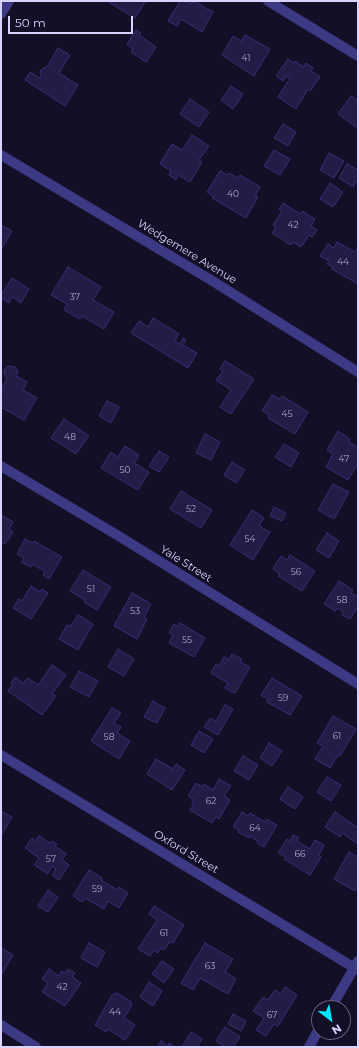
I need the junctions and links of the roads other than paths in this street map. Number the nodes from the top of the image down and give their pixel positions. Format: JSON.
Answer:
{"nodes":[{"id":1,"x":9,"y":1,"type":"edge"},
{"id":2,"x":268,"y":1,"type":"edge"},
{"id":3,"x":1,"y":14,"type":"edge"},
{"id":4,"x":358,"y":56,"type":"edge"},
{"id":5,"x":1,"y":155,"type":"edge"},
{"id":6,"x":358,"y":372,"type":"edge"},
{"id":7,"x":1,"y":466,"type":"edge"},
{"id":8,"x":358,"y":684,"type":"edge"},
{"id":9,"x":1,"y":755,"type":"edge"},
{"id":10,"x":357,"y":966,"type":"edge"},
{"id":11,"x":336,"y":1000,"type":"edge"},
{"id":12,"x":1,"y":1025,"type":"edge"},
{"id":13,"x":36,"y":1047,"type":"edge"}],
"edges":[{"from":1,"to":3,"type":"street"},
{"from":2,"to":4,"type":"street"},
{"from":5,"to":6,"type":"street","name":"Wedgemere Avenue"},
{"from":7,"to":8,"type":"street","name":"Yale Street"},
{"from":9,"to":10,"type":"street","name":"Oxford Street"},
{"from":10,"to":11,"type":"street"},
{"from":12,"to":13,"type":"street"}]}
